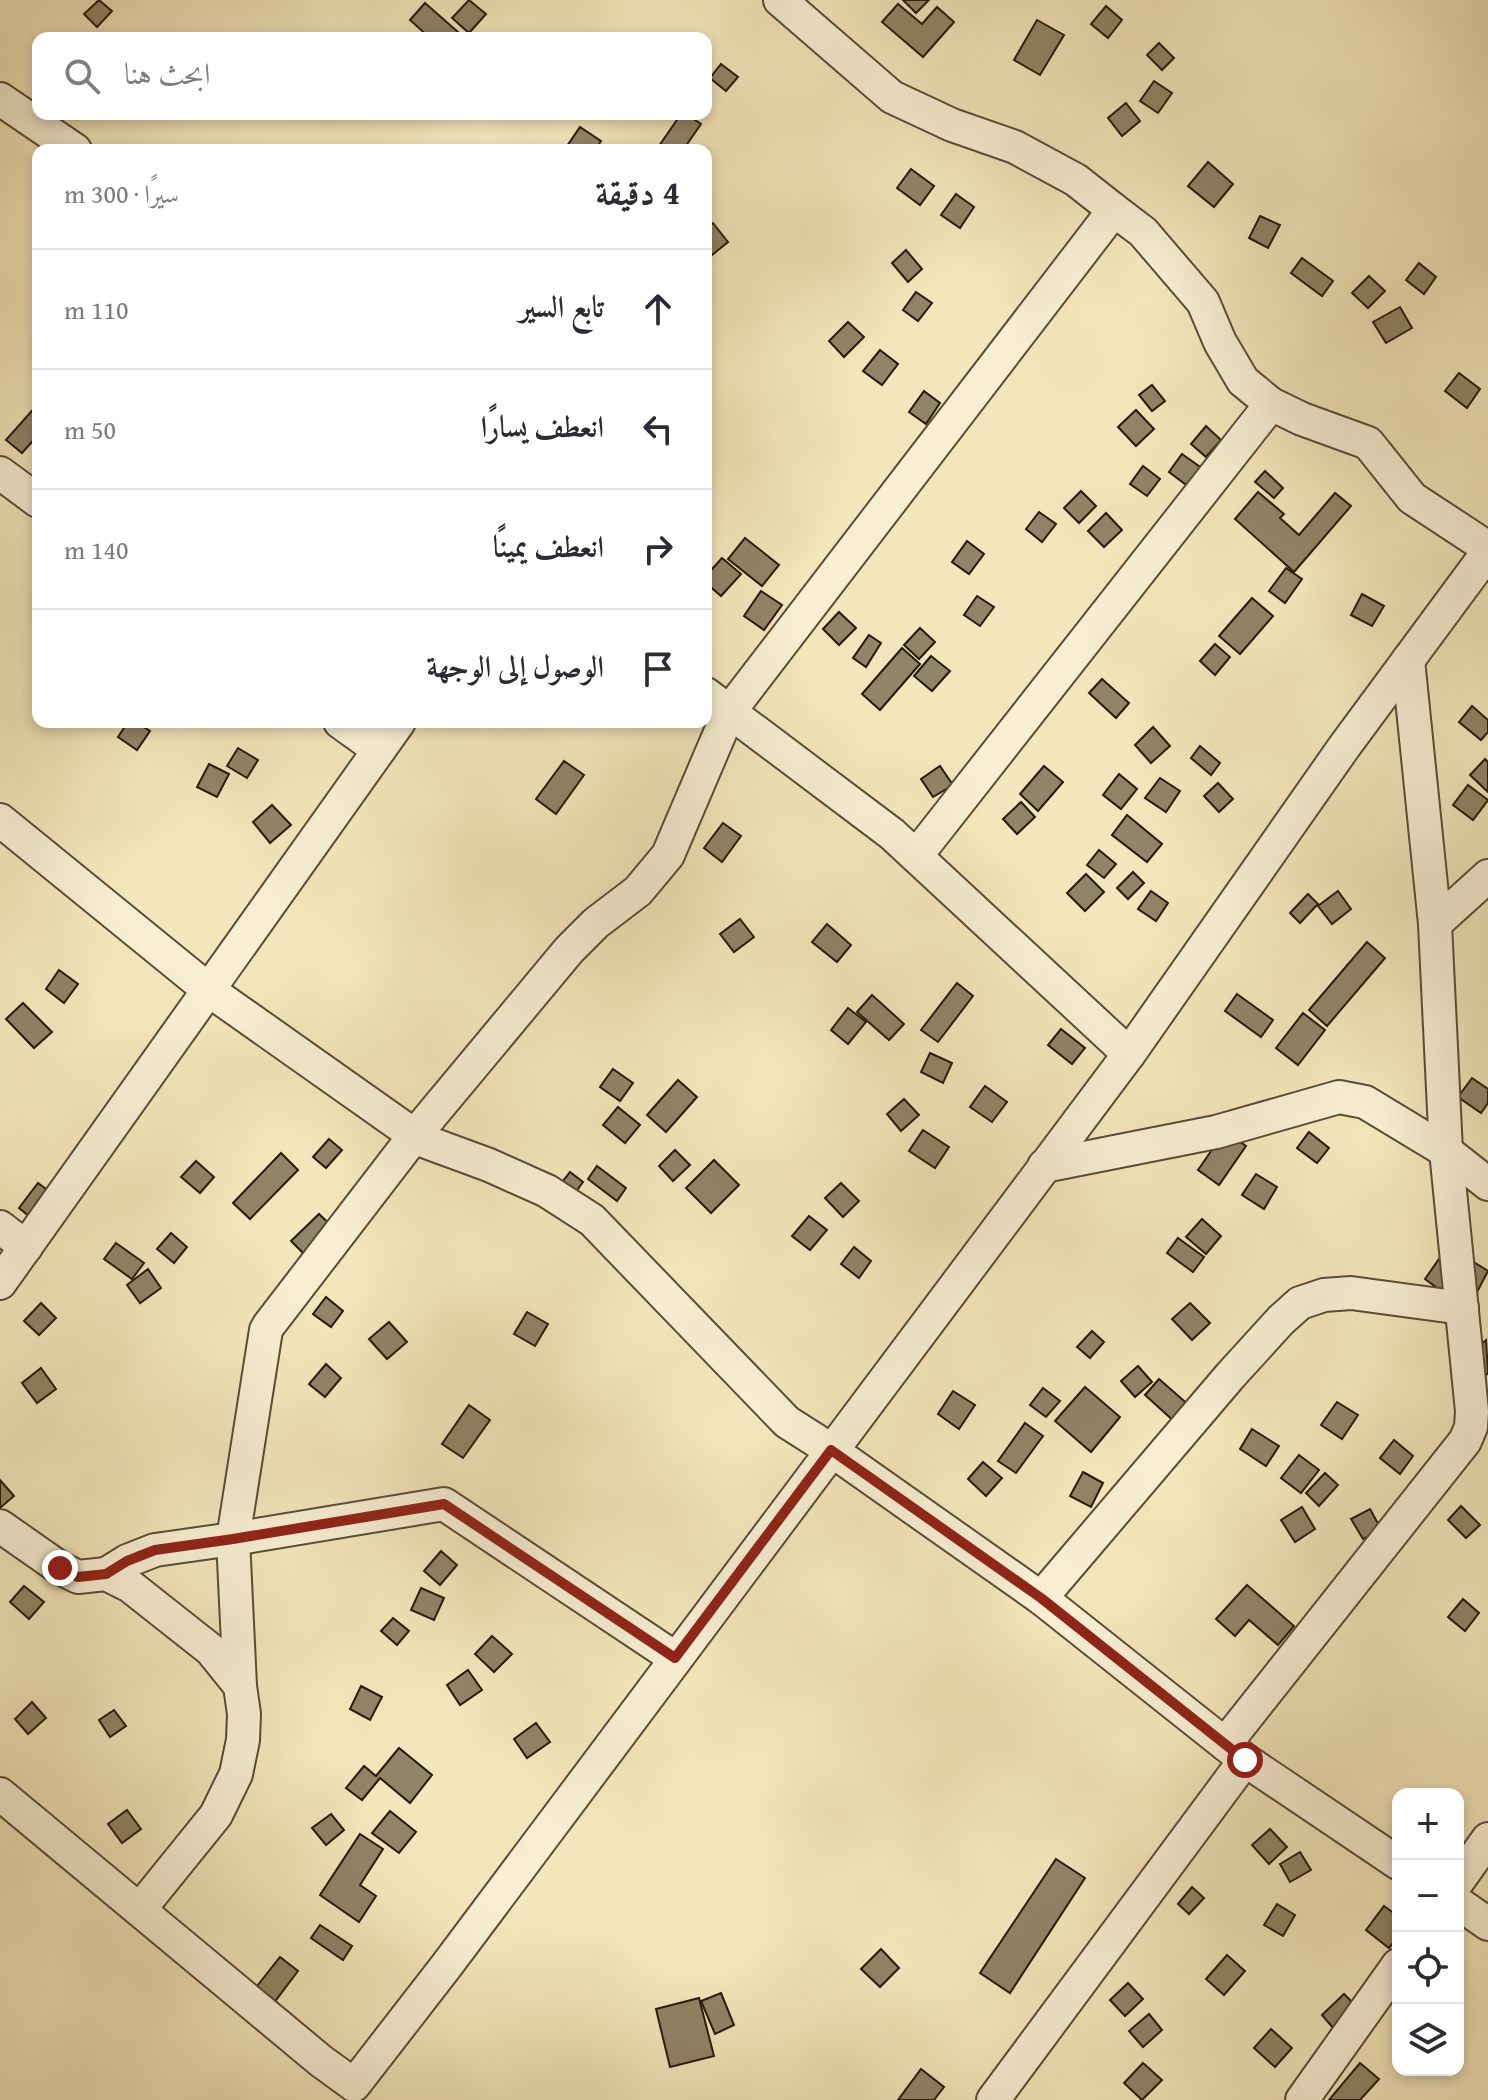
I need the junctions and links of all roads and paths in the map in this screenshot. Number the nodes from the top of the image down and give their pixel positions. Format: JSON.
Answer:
{"nodes":[{"id":1,"x":780,"y":0,"type":"edge"},
{"id":2,"x":0,"y":99,"type":"edge"},
{"id":3,"x":66,"y":144,"type":"edge"},
{"id":4,"x":1114,"y":210,"type":"junction"},
{"id":5,"x":1271,"y":404,"type":"junction"},
{"id":6,"x":0,"y":473,"type":"edge"},
{"id":7,"x":32,"y":497,"type":"edge"},
{"id":8,"x":1488,"y":550,"type":"edge"},
{"id":9,"x":1408,"y":660,"type":"junction"},
{"id":10,"x":718,"y":703,"type":"edge"},
{"id":11,"x":348,"y":728,"type":"edge"},
{"id":12,"x":395,"y":728,"type":"edge"},
{"id":13,"x":710,"y":728,"type":"edge"},
{"id":14,"x":379,"y":750,"type":"junction"},
{"id":15,"x":0,"y":820,"type":"edge"},
{"id":16,"x":916,"y":856,"type":"junction"},
{"id":17,"x":1488,"y":876,"type":"edge"},
{"id":18,"x":1435,"y":924,"type":"junction"},
{"id":19,"x":210,"y":991,"type":"junction"},
{"id":20,"x":1129,"y":1054,"type":"junction"},
{"id":21,"x":415,"y":1135,"type":"junction"},
{"id":22,"x":1446,"y":1151,"type":"junction"},
{"id":23,"x":1044,"y":1166,"type":"junction"},
{"id":24,"x":1488,"y":1184,"type":"edge"},
{"id":25,"x":0,"y":1227,"type":"edge"},
{"id":26,"x":26,"y":1247,"type":"junction"},
{"id":27,"x":0,"y":1283,"type":"edge"},
{"id":28,"x":1462,"y":1308,"type":"junction"},
{"id":29,"x":831,"y":1450,"type":"junction"},
{"id":30,"x":0,"y":1526,"type":"edge"},
{"id":31,"x":233,"y":1539,"type":"junction"},
{"id":32,"x":106,"y":1574,"type":"junction"},
{"id":33,"x":1041,"y":1598,"type":"junction"},
{"id":34,"x":675,"y":1658,"type":"junction"},
{"id":35,"x":240,"y":1686,"type":"junction"},
{"id":36,"x":1235,"y":1752,"type":"junction"},
{"id":37,"x":0,"y":1794,"type":"edge"},
{"id":38,"x":1488,"y":1839,"type":"edge"},
{"id":39,"x":1394,"y":1860,"type":"edge"},
{"id":40,"x":1464,"y":1873,"type":"edge"},
{"id":41,"x":1464,"y":1907,"type":"edge"},
{"id":42,"x":140,"y":1909,"type":"junction"},
{"id":43,"x":1488,"y":1924,"type":"edge"},
{"id":44,"x":1392,"y":1973,"type":"edge"},
{"id":45,"x":357,"y":2095,"type":"edge"},
{"id":46,"x":993,"y":2100,"type":"edge"},
{"id":47,"x":1302,"y":2100,"type":"edge"}],
"edges":[{"from":1,"to":4,"type":"street"},
{"from":2,"to":3,"type":"street"},
{"from":4,"to":5,"type":"street"},
{"from":4,"to":10,"type":"street"},
{"from":5,"to":8,"type":"street"},
{"from":5,"to":16,"type":"street"},
{"from":6,"to":7,"type":"street"},
{"from":8,"to":9,"type":"street"},
{"from":9,"to":18,"type":"street"},
{"from":9,"to":20,"type":"street"},
{"from":10,"to":16,"type":"street"},
{"from":11,"to":14,"type":"street"},
{"from":12,"to":14,"type":"street"},
{"from":13,"to":21,"type":"street"},
{"from":14,"to":19,"type":"street"},
{"from":15,"to":19,"type":"street"},
{"from":16,"to":20,"type":"street"},
{"from":17,"to":18,"type":"street"},
{"from":18,"to":22,"type":"street"},
{"from":19,"to":21,"type":"street"},
{"from":19,"to":26,"type":"street"},
{"from":20,"to":23,"type":"street"},
{"from":21,"to":29,"type":"street"},
{"from":21,"to":31,"type":"street"},
{"from":22,"to":23,"type":"street"},
{"from":22,"to":24,"type":"street"},
{"from":22,"to":28,"type":"street"},
{"from":23,"to":29,"type":"street"},
{"from":25,"to":26,"type":"street"},
{"from":26,"to":27,"type":"street"},
{"from":28,"to":33,"type":"street"},
{"from":28,"to":36,"type":"street"},
{"from":29,"to":33,"type":"street"},
{"from":29,"to":34,"type":"street"},
{"from":30,"to":32,"type":"street"},
{"from":31,"to":32,"type":"street"},
{"from":31,"to":34,"type":"street"},
{"from":31,"to":35,"type":"street"},
{"from":32,"to":35,"type":"street"},
{"from":33,"to":36,"type":"street"},
{"from":34,"to":45,"type":"street"},
{"from":35,"to":42,"type":"street"},
{"from":36,"to":39,"type":"street"},
{"from":36,"to":46,"type":"street"},
{"from":37,"to":42,"type":"street"},
{"from":38,"to":40,"type":"street"},
{"from":41,"to":43,"type":"street"},
{"from":42,"to":45,"type":"street"},
{"from":44,"to":47,"type":"street"}]}
